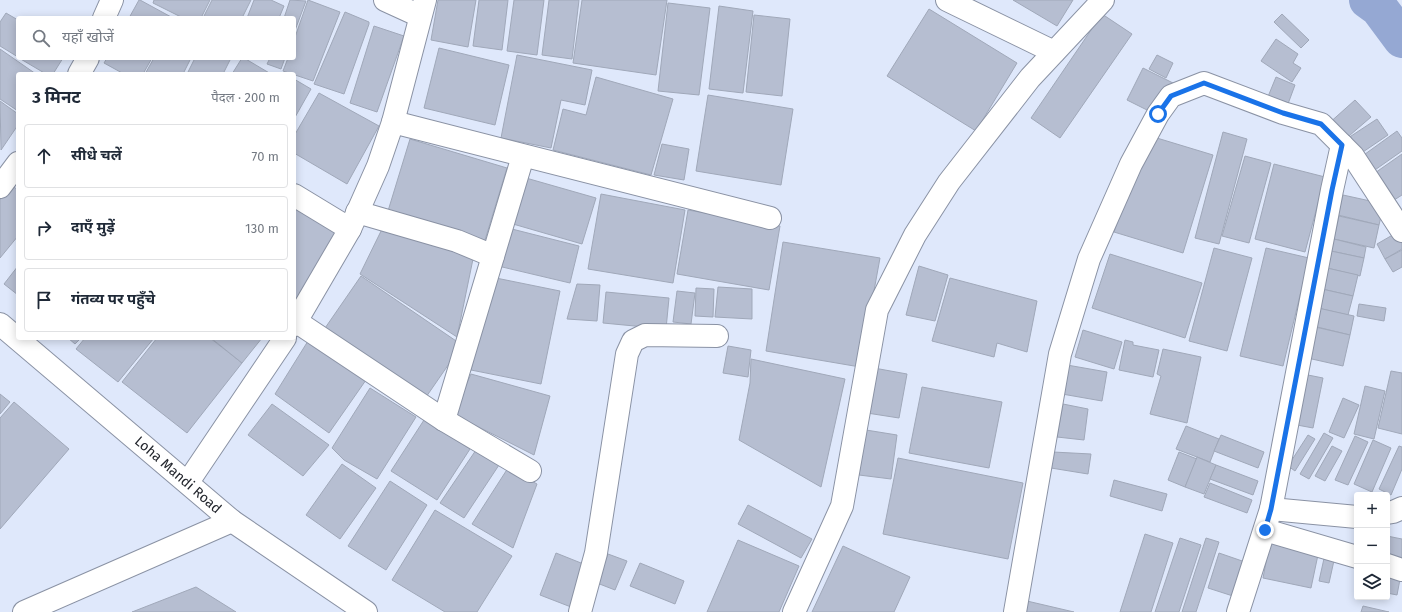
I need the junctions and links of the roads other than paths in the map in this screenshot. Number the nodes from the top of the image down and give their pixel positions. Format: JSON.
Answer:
{"nodes":[{"id":1,"x":112,"y":0,"type":"edge"},
{"id":2,"x":385,"y":0,"type":"edge"},
{"id":3,"x":947,"y":0,"type":"edge"},
{"id":4,"x":1102,"y":0,"type":"edge"},
{"id":5,"x":422,"y":8,"type":"edge"},
{"id":6,"x":105,"y":16,"type":"edge"},
{"id":7,"x":1054,"y":52,"type":"junction"},
{"id":8,"x":393,"y":122,"type":"junction"},
{"id":9,"x":1342,"y":145,"type":"junction"},
{"id":10,"x":524,"y":156,"type":"junction"},
{"id":11,"x":16,"y":166,"type":"edge"},
{"id":12,"x":0,"y":187,"type":"edge"},
{"id":13,"x":296,"y":196,"type":"edge"},
{"id":14,"x":770,"y":218,"type":"dead end"},
{"id":15,"x":354,"y":220,"type":"junction"},
{"id":16,"x":1402,"y":231,"type":"edge"},
{"id":17,"x":493,"y":256,"type":"junction"},
{"id":18,"x":296,"y":319,"type":"edge"},
{"id":19,"x":0,"y":324,"type":"edge"},
{"id":20,"x":296,"y":328,"type":"edge"},
{"id":21,"x":717,"y":336,"type":"dead end"},
{"id":22,"x":16,"y":337,"type":"edge"},
{"id":23,"x":19,"y":340,"type":"edge"},
{"id":24,"x":283,"y":340,"type":"edge"},
{"id":25,"x":444,"y":420,"type":"junction"},
{"id":26,"x":530,"y":471,"type":"dead end"},
{"id":27,"x":188,"y":482,"type":"junction"},
{"id":28,"x":1402,"y":508,"type":"edge"},
{"id":29,"x":1271,"y":509,"type":"junction"},
{"id":30,"x":1390,"y":512,"type":"edge"},
{"id":31,"x":1354,"y":517,"type":"edge"},
{"id":32,"x":232,"y":521,"type":"junction"},
{"id":33,"x":1265,"y":530,"type":"junction"},
{"id":34,"x":1354,"y":556,"type":"edge"},
{"id":35,"x":1390,"y":566,"type":"edge"},
{"id":36,"x":1402,"y":570,"type":"edge"},
{"id":37,"x":24,"y":612,"type":"edge"},
{"id":38,"x":366,"y":612,"type":"edge"},
{"id":39,"x":580,"y":612,"type":"edge"},
{"id":40,"x":794,"y":612,"type":"edge"},
{"id":41,"x":1015,"y":612,"type":"edge"},
{"id":42,"x":1238,"y":612,"type":"edge"}],
"edges":[{"from":1,"to":6,"type":"street"},
{"from":2,"to":5,"type":"street"},
{"from":3,"to":7,"type":"street"},
{"from":4,"to":7,"type":"street"},
{"from":5,"to":8,"type":"street"},
{"from":7,"to":40,"type":"street"},
{"from":8,"to":10,"type":"street"},
{"from":8,"to":15,"type":"street"},
{"from":9,"to":16,"type":"street"},
{"from":9,"to":29,"type":"street"},
{"from":9,"to":41,"type":"street"},
{"from":10,"to":14,"type":"street"},
{"from":10,"to":17,"type":"street"},
{"from":11,"to":12,"type":"street"},
{"from":13,"to":15,"type":"street"},
{"from":15,"to":17,"type":"street"},
{"from":15,"to":18,"type":"street"},
{"from":17,"to":25,"type":"street"},
{"from":19,"to":22,"type":"street","name":"Loha Mandi Road"},
{"from":20,"to":25,"type":"street"},
{"from":21,"to":39,"type":"street"},
{"from":23,"to":27,"type":"street","name":"Loha Mandi Road"},
{"from":24,"to":27,"type":"street"},
{"from":25,"to":26,"type":"street"},
{"from":27,"to":32,"type":"street","name":"Loha Mandi Road"},
{"from":28,"to":30,"type":"street"},
{"from":29,"to":31,"type":"street"},
{"from":29,"to":33,"type":"street"},
{"from":32,"to":37,"type":"street"},
{"from":32,"to":38,"type":"street","name":"Loha Mandi Road"},
{"from":33,"to":34,"type":"street"},
{"from":33,"to":42,"type":"street"},
{"from":35,"to":36,"type":"street"}]}
